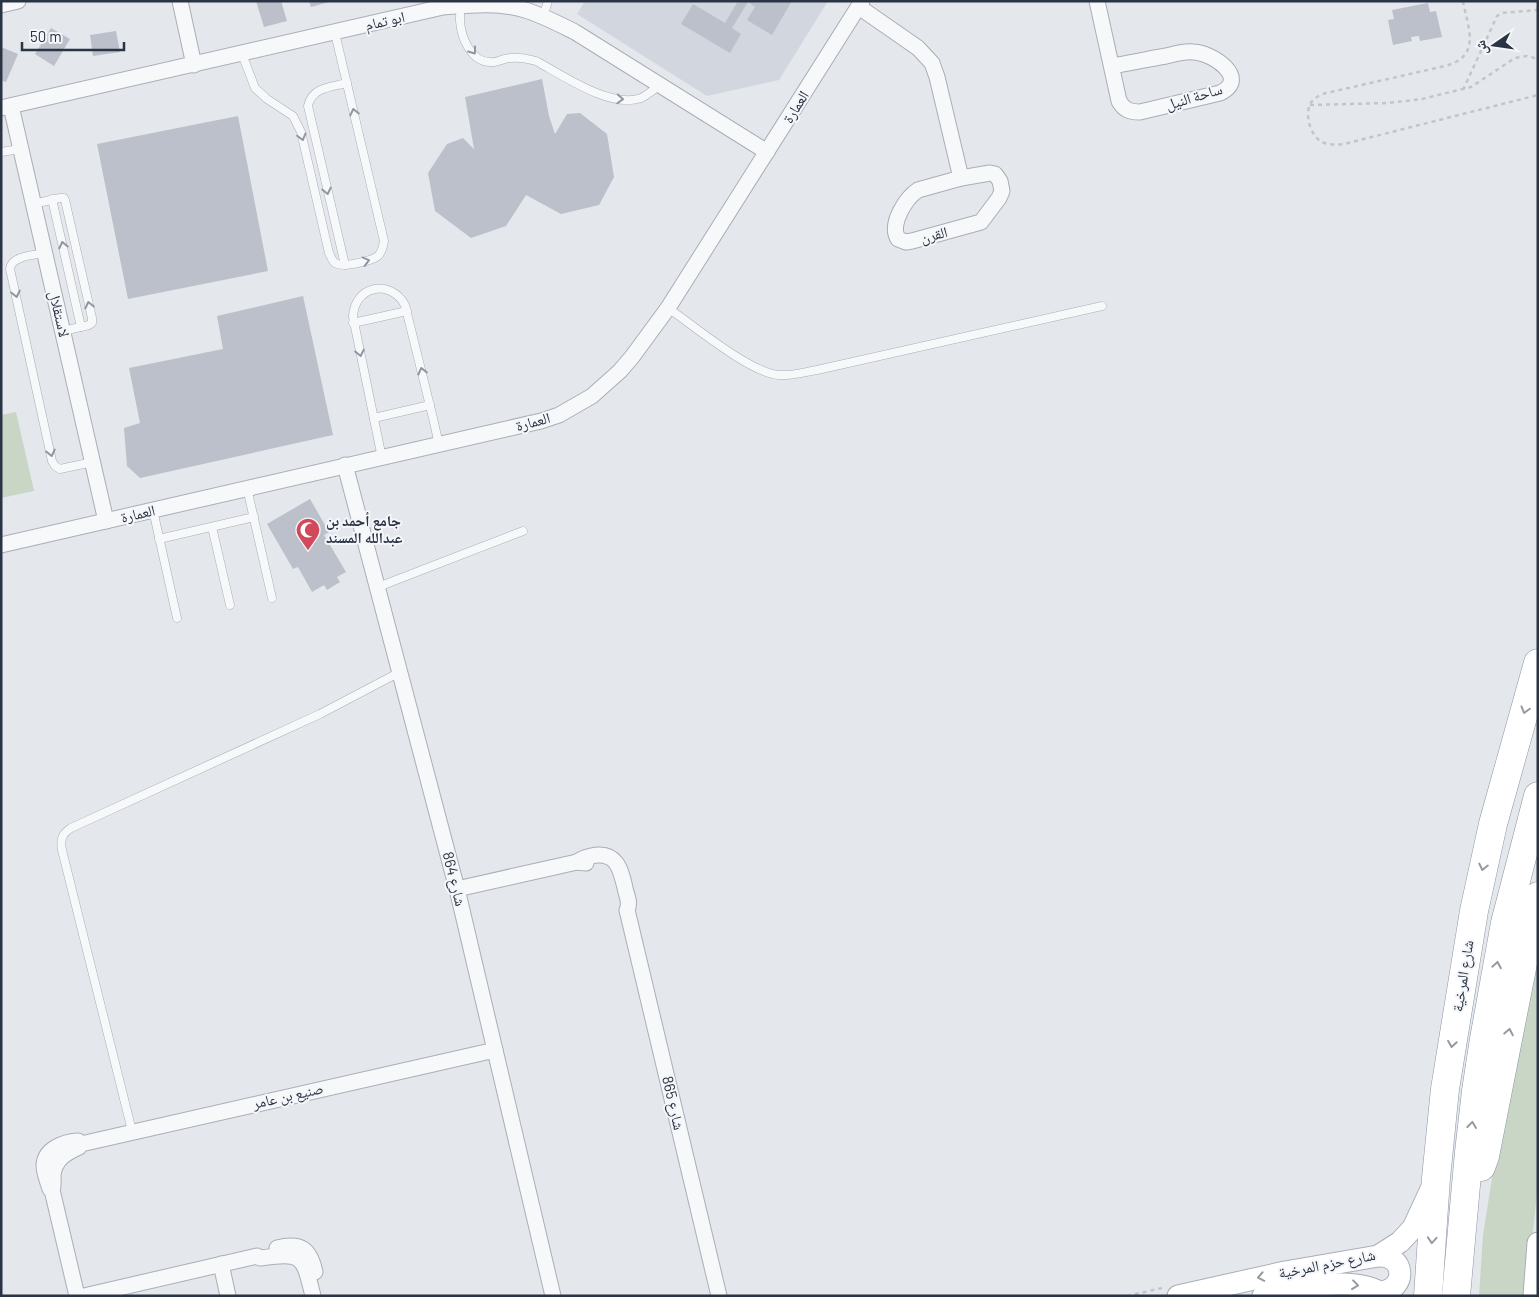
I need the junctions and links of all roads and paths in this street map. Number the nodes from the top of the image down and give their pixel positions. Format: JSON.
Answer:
{"nodes":[{"id":1,"x":18,"y":1,"type":"edge"},
{"id":2,"x":180,"y":1,"type":"edge"},
{"id":3,"x":548,"y":1,"type":"edge"},
{"id":4,"x":1097,"y":1,"type":"edge"},
{"id":5,"x":1463,"y":1,"type":"edge"},
{"id":6,"x":861,"y":4,"type":"edge"},
{"id":7,"x":1,"y":5,"type":"edge"},
{"id":8,"x":461,"y":6,"type":"junction"},
{"id":9,"x":1538,"y":10,"type":"edge"},
{"id":10,"x":543,"y":16,"type":"junction"},
{"id":11,"x":335,"y":33,"type":"junction"},
{"id":12,"x":242,"y":54,"type":"junction"},
{"id":13,"x":1538,"y":59,"type":"edge"},
{"id":14,"x":194,"y":65,"type":"junction"},
{"id":15,"x":1112,"y":66,"type":"junction"},
{"id":16,"x":347,"y":83,"type":"junction"},
{"id":17,"x":661,"y":84,"type":"junction"},
{"id":18,"x":1463,"y":90,"type":"junction"},
{"id":19,"x":1538,"y":95,"type":"edge"},
{"id":20,"x":1310,"y":105,"type":"junction"},
{"id":21,"x":6,"y":107,"type":"edge"},
{"id":22,"x":309,"y":112,"type":"junction"},
{"id":23,"x":294,"y":116,"type":"junction"},
{"id":24,"x":20,"y":149,"type":"junction"},
{"id":25,"x":1,"y":152,"type":"edge"},
{"id":26,"x":767,"y":152,"type":"junction"},
{"id":27,"x":961,"y":178,"type":"junction"},
{"id":28,"x":52,"y":199,"type":"junction"},
{"id":29,"x":33,"y":204,"type":"junction"},
{"id":30,"x":45,"y":253,"type":"junction"},
{"id":31,"x":345,"y":265,"type":"junction"},
{"id":32,"x":1102,"y":306,"type":"dead end"},
{"id":33,"x":668,"y":308,"type":"junction"},
{"id":34,"x":407,"y":311,"type":"junction"},
{"id":35,"x":353,"y":323,"type":"junction"},
{"id":36,"x":81,"y":327,"type":"junction"},
{"id":37,"x":63,"y":332,"type":"junction"},
{"id":38,"x":430,"y":405,"type":"junction"},
{"id":39,"x":374,"y":418,"type":"junction"},
{"id":40,"x":439,"y":445,"type":"junction"},
{"id":41,"x":382,"y":458,"type":"junction"},
{"id":42,"x":93,"y":462,"type":"junction"},
{"id":43,"x":345,"y":465,"type":"junction"},
{"id":44,"x":247,"y":488,"type":"junction"},
{"id":45,"x":153,"y":510,"type":"junction"},
{"id":46,"x":254,"y":517,"type":"junction"},
{"id":47,"x":106,"y":521,"type":"junction"},
{"id":48,"x":212,"y":527,"type":"junction"},
{"id":49,"x":522,"y":531,"type":"dead end"},
{"id":50,"x":159,"y":538,"type":"junction"},
{"id":51,"x":1,"y":545,"type":"edge"},
{"id":52,"x":378,"y":587,"type":"junction"},
{"id":53,"x":272,"y":598,"type":"dead end"},
{"id":54,"x":230,"y":605,"type":"dead end"},
{"id":55,"x":177,"y":618,"type":"dead end"},
{"id":56,"x":1538,"y":663,"type":"edge"},
{"id":57,"x":400,"y":672,"type":"junction"},
{"id":58,"x":1538,"y":796,"type":"edge"},
{"id":59,"x":456,"y":889,"type":"junction"},
{"id":60,"x":1538,"y":896,"type":"edge"},
{"id":61,"x":495,"y":1050,"type":"junction"},
{"id":62,"x":132,"y":1131,"type":"junction"},
{"id":63,"x":1436,"y":1178,"type":"junction"},
{"id":64,"x":1465,"y":1196,"type":"junction"},
{"id":65,"x":1538,"y":1244,"type":"edge"},
{"id":66,"x":257,"y":1256,"type":"junction"},
{"id":67,"x":1378,"y":1256,"type":"junction"},
{"id":68,"x":221,"y":1264,"type":"junction"},
{"id":69,"x":1326,"y":1290,"type":"edge"},
{"id":70,"x":1383,"y":1294,"type":"edge"},
{"id":71,"x":77,"y":1296,"type":"edge"},
{"id":72,"x":84,"y":1296,"type":"edge"},
{"id":73,"x":228,"y":1296,"type":"edge"},
{"id":74,"x":313,"y":1296,"type":"edge"},
{"id":75,"x":320,"y":1296,"type":"edge"},
{"id":76,"x":553,"y":1296,"type":"edge"},
{"id":77,"x":719,"y":1296,"type":"edge"},
{"id":78,"x":1178,"y":1296,"type":"edge"},
{"id":79,"x":1263,"y":1296,"type":"edge"},
{"id":80,"x":1428,"y":1296,"type":"edge"},
{"id":81,"x":1456,"y":1296,"type":"edge"},
{"id":82,"x":1534,"y":1296,"type":"edge"}],
"edges":[{"from":1,"to":7,"type":"street"},
{"from":2,"to":14,"type":"street"},
{"from":3,"to":10,"type":"lane"},
{"from":4,"to":15,"type":"street","name":"ساحة النيل"},
{"from":5,"to":20,"type":"path"},
{"from":6,"to":26,"type":"street","name":"العمارة"},
{"from":6,"to":27,"type":"street"},
{"from":8,"to":10,"type":"street","name":"ابو تمام"},
{"from":8,"to":11,"type":"street","name":"ابو تمام"},
{"from":8,"to":17,"type":"lane","one_way":true},
{"from":9,"to":18,"type":"path"},
{"from":10,"to":17,"type":"street","name":"ابو تمام"},
{"from":11,"to":12,"type":"street","name":"ابو تمام"},
{"from":11,"to":16,"type":"lane"},
{"from":12,"to":14,"type":"street","name":"ابو تمام"},
{"from":12,"to":23,"type":"lane"},
{"from":13,"to":18,"type":"path"},
{"from":14,"to":21,"type":"street","name":"ابو تمام"},
{"from":15,"to":15,"type":"street","name":"ساحة النيل"},
{"from":16,"to":22,"type":"lane"},
{"from":31,"to":16,"type":"lane","one_way":true},
{"from":17,"to":26,"type":"street","name":"ابو تمام"},
{"from":18,"to":20,"type":"path"},
{"from":19,"to":20,"type":"path"},
{"from":21,"to":24,"type":"street","name":"لاستقلال"},
{"from":22,"to":23,"type":"lane"},
{"from":22,"to":31,"type":"lane","one_way":true},
{"from":23,"to":31,"type":"lane","one_way":true},
{"from":24,"to":25,"type":"lane"},
{"from":24,"to":29,"type":"street","name":"لاستقلال"},
{"from":26,"to":33,"type":"street","name":"العمارة"},
{"from":27,"to":27,"type":"street","name":"القرن"},
{"from":28,"to":29,"type":"lane"},
{"from":36,"to":28,"type":"lane","one_way":true},
{"from":36,"to":28,"type":"lane","one_way":true},
{"from":29,"to":30,"type":"street","name":"لاستقلال"},
{"from":30,"to":37,"type":"street","name":"لاستقلال"},
{"from":30,"to":42,"type":"lane","one_way":true},
{"from":32,"to":33,"type":"lane"},
{"from":33,"to":40,"type":"street","name":"العمارة"},
{"from":34,"to":35,"type":"lane"},
{"from":34,"to":35,"type":"lane"},
{"from":38,"to":34,"type":"lane","one_way":true},
{"from":35,"to":39,"type":"lane","one_way":true},
{"from":36,"to":37,"type":"lane"},
{"from":37,"to":42,"type":"street","name":"لاستقلال"},
{"from":38,"to":39,"type":"lane"},
{"from":38,"to":40,"type":"lane"},
{"from":39,"to":41,"type":"lane"},
{"from":40,"to":41,"type":"street","name":"العمارة"},
{"from":41,"to":43,"type":"street","name":"العمارة"},
{"from":42,"to":47,"type":"street","name":"لاستقلال"},
{"from":43,"to":44,"type":"street","name":"العمارة"},
{"from":43,"to":52,"type":"street","name":"شارع 864"},
{"from":44,"to":45,"type":"street","name":"العمارة"},
{"from":44,"to":46,"type":"lane"},
{"from":45,"to":47,"type":"street","name":"العمارة"},
{"from":45,"to":50,"type":"lane"},
{"from":46,"to":48,"type":"lane"},
{"from":46,"to":53,"type":"lane"},
{"from":47,"to":51,"type":"street","name":"العمارة"},
{"from":48,"to":50,"type":"lane"},
{"from":48,"to":54,"type":"lane"},
{"from":49,"to":52,"type":"lane"},
{"from":50,"to":55,"type":"lane"},
{"from":52,"to":57,"type":"street","name":"شارع 864"},
{"from":56,"to":63,"type":"highway","name":"شارع المرخية","one_way":true},
{"from":57,"to":59,"type":"street","name":"شارع 864"},
{"from":57,"to":62,"type":"lane"},
{"from":64,"to":58,"type":"highway","name":"شارع المرخية","one_way":true},
{"from":59,"to":61,"type":"street","name":"شارع 864"},
{"from":59,"to":77,"type":"street","name":"شارع 865"},
{"from":64,"to":60,"type":"highway","one_way":true},
{"from":61,"to":62,"type":"street","name":"صنيع بن عامر"},
{"from":61,"to":76,"type":"street","name":"شارع 864"},
{"from":62,"to":71,"type":"street","name":"صنيع بن عامر"},
{"from":63,"to":67,"type":"street","name":"شارع حزم المرخية"},
{"from":63,"to":80,"type":"highway","name":"شارع المرخية","one_way":true},
{"from":64,"to":81,"type":"highway","name":"شارع المرخية"},
{"from":65,"to":82,"type":"street"},
{"from":66,"to":68,"type":"street"},
{"from":66,"to":74,"type":"street"},
{"from":66,"to":75,"type":"street"},
{"from":67,"to":70,"type":"street"},
{"from":67,"to":78,"type":"street","name":"شارع حزم المرخية","one_way":true},
{"from":68,"to":72,"type":"street"},
{"from":68,"to":73,"type":"street"},
{"from":69,"to":70,"type":"street","name":"شارع حزم المرخية","one_way":true},
{"from":69,"to":79,"type":"street","name":"شارع حزم المرخية"}]}
